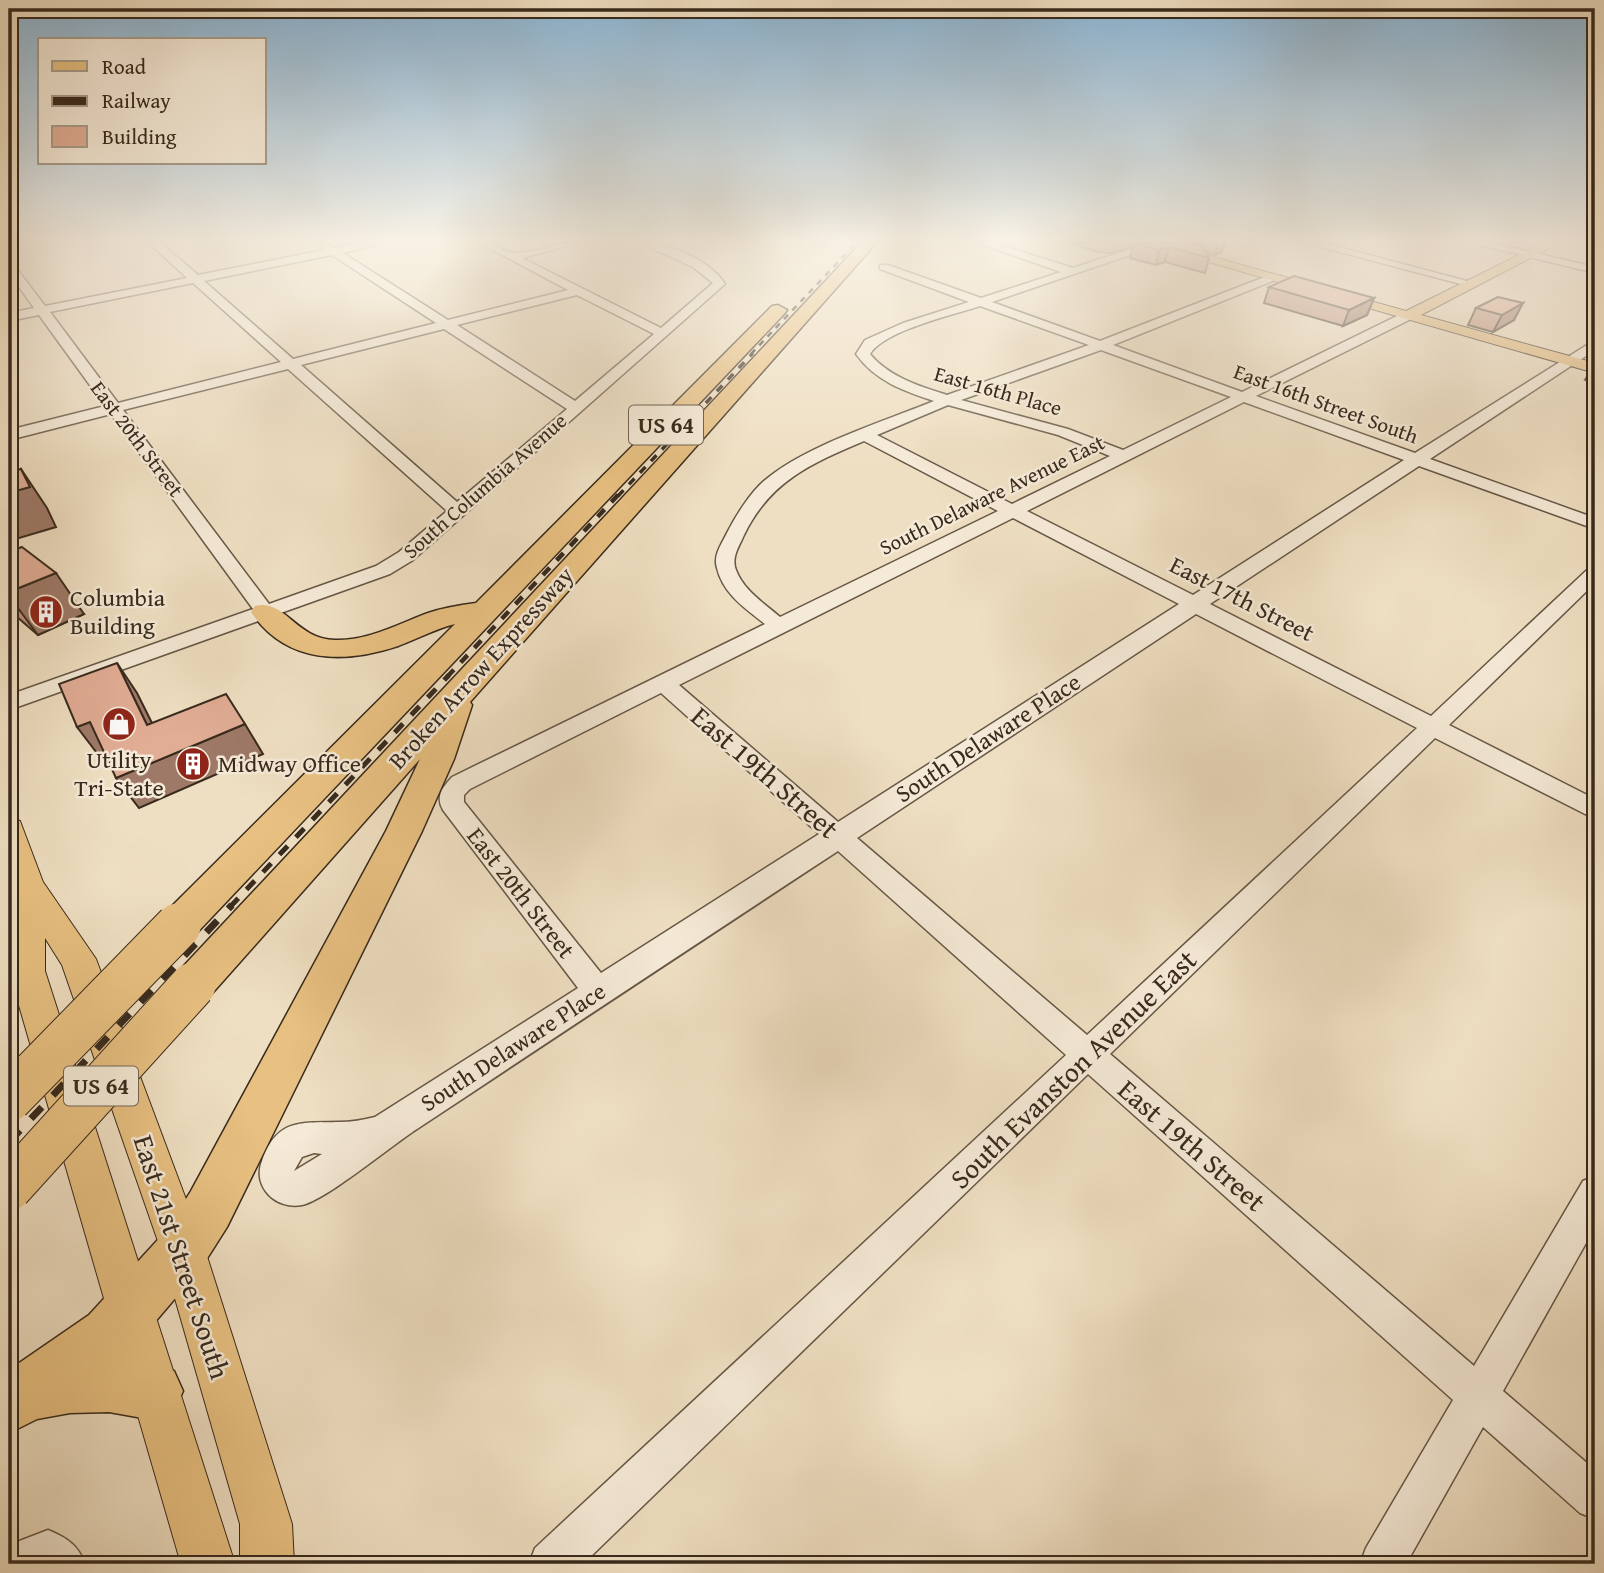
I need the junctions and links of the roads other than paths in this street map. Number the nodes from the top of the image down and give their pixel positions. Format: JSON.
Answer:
{"nodes":[{"id":1,"x":44,"y":315,"type":"edge"},
{"id":2,"x":235,"y":315,"type":"edge"},
{"id":3,"x":430,"y":315,"type":"edge"},
{"id":4,"x":483,"y":315,"type":"edge"},
{"id":5,"x":626,"y":315,"type":"edge"},
{"id":6,"x":684,"y":315,"type":"edge"},
{"id":7,"x":773,"y":315,"type":"edge"},
{"id":8,"x":803,"y":315,"type":"edge"},
{"id":9,"x":945,"y":315,"type":"edge"},
{"id":10,"x":1018,"y":315,"type":"edge"},
{"id":11,"x":1177,"y":315,"type":"edge"},
{"id":12,"x":1407,"y":316,"type":"joint"},
{"id":13,"x":445,"y":325,"type":"junction"},
{"id":14,"x":663,"y":334,"type":"junction"},
{"id":15,"x":1595,"y":344,"type":"edge"},
{"id":16,"x":1101,"y":345,"type":"junction"},
{"id":17,"x":1568,"y":361,"type":"junction"},
{"id":18,"x":289,"y":364,"type":"junction"},
{"id":19,"x":1595,"y":368,"type":"edge"},
{"id":20,"x":1242,"y":396,"type":"junction"},
{"id":21,"x":948,"y":401,"type":"junction"},
{"id":22,"x":114,"y":408,"type":"junction"},
{"id":23,"x":576,"y":408,"type":"junction"},
{"id":24,"x":9,"y":435,"type":"edge"},
{"id":25,"x":865,"y":435,"type":"junction"},
{"id":26,"x":1124,"y":456,"type":"junction"},
{"id":27,"x":1415,"y":459,"type":"junction"},
{"id":28,"x":1011,"y":510,"type":"junction"},
{"id":29,"x":457,"y":511,"type":"junction"},
{"id":30,"x":1595,"y":524,"type":"edge"},
{"id":31,"x":1595,"y":573,"type":"edge"},
{"id":32,"x":1194,"y":604,"type":"junction"},
{"id":33,"x":487,"y":609,"type":"junction"},
{"id":34,"x":265,"y":612,"type":"junction"},
{"id":35,"x":778,"y":625,"type":"junction"},
{"id":36,"x":662,"y":682,"type":"junction"},
{"id":37,"x":460,"y":692,"type":"junction"},
{"id":38,"x":9,"y":703,"type":"edge"},
{"id":39,"x":1432,"y":726,"type":"junction"},
{"id":40,"x":452,"y":793,"type":"joint"},
{"id":41,"x":1595,"y":810,"type":"edge"},
{"id":42,"x":9,"y":829,"type":"edge"},
{"id":43,"x":838,"y":836,"type":"junction"},
{"id":44,"x":28,"y":887,"type":"junction"},
{"id":45,"x":598,"y":992,"type":"junction"},
{"id":46,"x":1089,"y":1054,"type":"junction"},
{"id":47,"x":9,"y":1099,"type":"edge"},
{"id":48,"x":381,"y":1133,"type":"dead end"},
{"id":49,"x":9,"y":1188,"type":"edge"},
{"id":50,"x":1595,"y":1193,"type":"edge"},
{"id":51,"x":183,"y":1250,"type":"junction"},
{"id":52,"x":131,"y":1312,"type":"junction"},
{"id":53,"x":154,"y":1391,"type":"junction"},
{"id":54,"x":1479,"y":1396,"type":"junction"},
{"id":55,"x":17,"y":1399,"type":"edge"},
{"id":56,"x":1595,"y":1498,"type":"edge"},
{"id":57,"x":19,"y":1564,"type":"edge"},
{"id":58,"x":64,"y":1564,"type":"edge"},
{"id":59,"x":208,"y":1564,"type":"edge"},
{"id":60,"x":267,"y":1564,"type":"edge"},
{"id":61,"x":551,"y":1564,"type":"edge"},
{"id":62,"x":1382,"y":1564,"type":"edge"}],
"edges":[{"from":1,"to":22,"type":"street","name":"East 20th Street"},
{"from":2,"to":18,"type":"street"},
{"from":3,"to":13,"type":"street"},
{"from":4,"to":13,"type":"street"},
{"from":5,"to":14,"type":"street"},
{"from":6,"to":14,"type":"street","name":"South Columbia Avenue"},
{"from":7,"to":33,"type":"highway","name":"Broken Arrow Expressway","number":"US 64"},
{"from":8,"to":37,"type":"highway","name":"Broken Arrow Expressway","number":"US 64"},
{"from":9,"to":21,"type":"street","name":"East 16th Place"},
{"from":10,"to":16,"type":"street","name":"East 16th Street South"},
{"from":11,"to":16,"type":"street"},
{"from":12,"to":17,"type":"main road"},
{"from":12,"to":20,"type":"street","name":"South Delaware Avenue East"},
{"from":13,"to":18,"type":"street"},
{"from":13,"to":23,"type":"street"},
{"from":14,"to":23,"type":"street","name":"South Columbia Avenue"},
{"from":15,"to":17,"type":"street","name":"South Delaware Place"},
{"from":16,"to":20,"type":"street","name":"East 16th Street South"},
{"from":16,"to":21,"type":"street"},
{"from":17,"to":19,"type":"main road"},
{"from":17,"to":27,"type":"street","name":"South Delaware Place"},
{"from":18,"to":22,"type":"street"},
{"from":18,"to":29,"type":"street"},
{"from":20,"to":26,"type":"street","name":"South Delaware Avenue East"},
{"from":20,"to":27,"type":"street","name":"East 16th Street South"},
{"from":21,"to":25,"type":"street"},
{"from":21,"to":26,"type":"street","name":"East 16th Place"},
{"from":22,"to":24,"type":"street"},
{"from":22,"to":34,"type":"street","name":"East 20th Street"},
{"from":23,"to":29,"type":"street","name":"South Columbia Avenue"},
{"from":25,"to":28,"type":"street","name":"East 17th Street"},
{"from":25,"to":35,"type":"street"},
{"from":26,"to":28,"type":"street","name":"South Delaware Avenue East"},
{"from":27,"to":30,"type":"street","name":"East 16th Street South"},
{"from":27,"to":32,"type":"street","name":"South Delaware Place"},
{"from":28,"to":32,"type":"street","name":"East 17th Street"},
{"from":28,"to":35,"type":"street","name":"South Delaware Avenue East"},
{"from":29,"to":34,"type":"street","name":"South Columbia Avenue"},
{"from":31,"to":39,"type":"street","name":"South Evanston Avenue East"},
{"from":32,"to":39,"type":"street","name":"East 17th Street"},
{"from":32,"to":43,"type":"street","name":"South Delaware Place"},
{"from":33,"to":34,"type":"highway"},
{"from":33,"to":47,"type":"highway","name":"Broken Arrow Expressway","number":"US 64","bridge":true},
{"from":34,"to":38,"type":"street","name":"South Columbia Avenue"},
{"from":35,"to":36,"type":"street","name":"South Delaware Avenue East"},
{"from":36,"to":40,"type":"street","name":"South Delaware Avenue East"},
{"from":36,"to":43,"type":"street","name":"East 19th Street"},
{"from":37,"to":49,"type":"highway","name":"Broken Arrow Expressway","number":"US 64","bridge":true},
{"from":37,"to":51,"type":"highway"},
{"from":39,"to":41,"type":"street","name":"East 17th Street"},
{"from":39,"to":46,"type":"street","name":"South Evanston Avenue East"},
{"from":40,"to":45,"type":"street","name":"East 20th Street"},
{"from":42,"to":44,"type":"main road","name":"East 21st Street South"},
{"from":43,"to":45,"type":"street","name":"South Delaware Place"},
{"from":43,"to":46,"type":"street","name":"East 19th Street"},
{"from":44,"to":51,"type":"main road","name":"East 21st Street South"},
{"from":44,"to":52,"type":"main road","name":"East 21st Street South"},
{"from":45,"to":48,"type":"street","name":"South Delaware Place"},
{"from":46,"to":54,"type":"street","name":"East 19th Street"},
{"from":46,"to":61,"type":"street","name":"South Evanston Avenue East"},
{"from":50,"to":54,"type":"street"},
{"from":51,"to":52,"type":"highway"},
{"from":51,"to":60,"type":"main road","name":"East 21st Street South"},
{"from":52,"to":53,"type":"main road","name":"East 21st Street South"},
{"from":52,"to":55,"type":"highway"},
{"from":53,"to":55,"type":"highway"},
{"from":53,"to":59,"type":"main road","name":"East 21st Street South"},
{"from":54,"to":56,"type":"street","name":"East 19th Street"},
{"from":54,"to":62,"type":"street"},
{"from":57,"to":58,"type":"street"}]}
